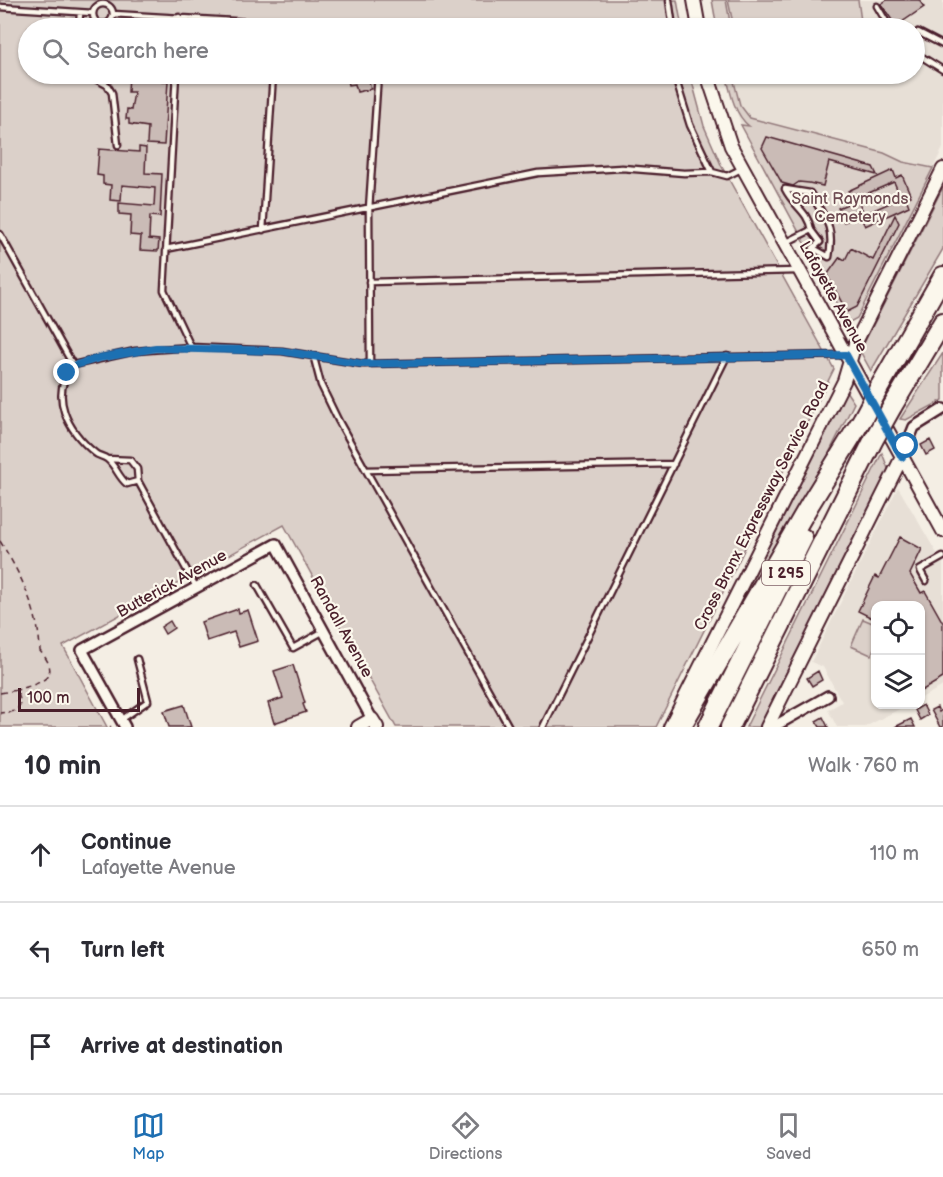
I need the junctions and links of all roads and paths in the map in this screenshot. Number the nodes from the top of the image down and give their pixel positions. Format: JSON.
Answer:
{"nodes":[{"id":1,"x":93,"y":0,"type":"edge"},
{"id":2,"x":669,"y":0,"type":"edge"},
{"id":3,"x":694,"y":0,"type":"edge"},
{"id":4,"x":877,"y":6,"type":"dead end"},
{"id":5,"x":0,"y":7,"type":"edge"},
{"id":6,"x":95,"y":7,"type":"junction"},
{"id":7,"x":80,"y":13,"type":"junction"},
{"id":8,"x":93,"y":13,"type":"junction"},
{"id":9,"x":113,"y":14,"type":"junction"},
{"id":10,"x":179,"y":17,"type":"joint"},
{"id":11,"x":80,"y":18,"type":"edge"},
{"id":12,"x":95,"y":18,"type":"edge"},
{"id":13,"x":112,"y":18,"type":"edge"},
{"id":14,"x":190,"y":18,"type":"edge"},
{"id":15,"x":672,"y":18,"type":"edge"},
{"id":16,"x":697,"y":18,"type":"edge"},
{"id":17,"x":884,"y":18,"type":"edge"},
{"id":18,"x":925,"y":36,"type":"edge"},
{"id":19,"x":943,"y":45,"type":"edge"},
{"id":20,"x":925,"y":58,"type":"edge"},
{"id":21,"x":943,"y":70,"type":"edge"},
{"id":22,"x":104,"y":84,"type":"edge"},
{"id":23,"x":175,"y":84,"type":"edge"},
{"id":24,"x":272,"y":84,"type":"edge"},
{"id":25,"x":377,"y":84,"type":"edge"},
{"id":26,"x":677,"y":84,"type":"edge"},
{"id":27,"x":710,"y":84,"type":"edge"},
{"id":28,"x":118,"y":145,"type":"dead end"},
{"id":29,"x":743,"y":168,"type":"junction"},
{"id":30,"x":943,"y":169,"type":"edge"},
{"id":31,"x":712,"y":172,"type":"junction"},
{"id":32,"x":818,"y":207,"type":"junction"},
{"id":33,"x":369,"y":209,"type":"junction"},
{"id":34,"x":805,"y":214,"type":"junction"},
{"id":35,"x":263,"y":230,"type":"junction"},
{"id":36,"x":811,"y":230,"type":"junction"},
{"id":37,"x":0,"y":234,"type":"edge"},
{"id":38,"x":784,"y":243,"type":"junction"},
{"id":39,"x":166,"y":249,"type":"junction"},
{"id":40,"x":800,"y":271,"type":"junction"},
{"id":41,"x":943,"y":276,"type":"edge"},
{"id":42,"x":369,"y":282,"type":"junction"},
{"id":43,"x":943,"y":322,"type":"edge"},
{"id":44,"x":191,"y":347,"type":"junction"},
{"id":45,"x":727,"y":356,"type":"junction"},
{"id":46,"x":314,"y":358,"type":"junction"},
{"id":47,"x":848,"y":358,"type":"junction"},
{"id":48,"x":370,"y":363,"type":"junction"},
{"id":49,"x":73,"y":366,"type":"junction"},
{"id":50,"x":943,"y":409,"type":"edge"},
{"id":51,"x":863,"y":418,"type":"junction"},
{"id":52,"x":902,"y":457,"type":"junction"},
{"id":53,"x":107,"y":459,"type":"junction"},
{"id":54,"x":674,"y":464,"type":"junction"},
{"id":55,"x":366,"y":470,"type":"junction"},
{"id":56,"x":138,"y":481,"type":"junction"},
{"id":57,"x":942,"y":527,"type":"edge"},
{"id":58,"x":0,"y":541,"type":"edge"},
{"id":59,"x":276,"y":544,"type":"joint"},
{"id":60,"x":943,"y":557,"type":"edge"},
{"id":61,"x":926,"y":581,"type":"dead end"},
{"id":62,"x":257,"y":585,"type":"dead end"},
{"id":63,"x":196,"y":588,"type":"junction"},
{"id":64,"x":324,"y":631,"type":"junction"},
{"id":65,"x":137,"y":659,"type":"dead end"},
{"id":66,"x":16,"y":690,"type":"junction"},
{"id":67,"x":0,"y":693,"type":"edge"},
{"id":68,"x":828,"y":696,"type":"dead end"},
{"id":69,"x":0,"y":713,"type":"edge"},
{"id":70,"x":734,"y":722,"type":"edge"},
{"id":71,"x":374,"y":723,"type":"edge"},
{"id":72,"x":123,"y":724,"type":"edge"},
{"id":73,"x":357,"y":727,"type":"edge"},
{"id":74,"x":509,"y":727,"type":"edge"},
{"id":75,"x":543,"y":727,"type":"edge"},
{"id":76,"x":670,"y":727,"type":"edge"},
{"id":77,"x":681,"y":727,"type":"edge"},
{"id":78,"x":708,"y":727,"type":"edge"},
{"id":79,"x":766,"y":727,"type":"edge"},
{"id":80,"x":773,"y":727,"type":"edge"}],
"edges":[{"from":1,"to":6,"type":"lane"},
{"from":2,"to":15,"type":"lane"},
{"from":3,"to":16,"type":"street"},
{"from":4,"to":17,"type":"lane"},
{"from":5,"to":7,"type":"lane"},
{"from":6,"to":8,"type":"lane"},
{"from":6,"to":9,"type":"lane"},
{"from":7,"to":8,"type":"lane"},
{"from":7,"to":11,"type":"lane"},
{"from":8,"to":12,"type":"lane"},
{"from":9,"to":10,"type":"lane"},
{"from":9,"to":13,"type":"lane"},
{"from":10,"to":14,"type":"lane"},
{"from":18,"to":19,"type":"lane"},
{"from":20,"to":21,"type":"lane"},
{"from":22,"to":28,"type":"lane"},
{"from":23,"to":39,"type":"lane"},
{"from":24,"to":35,"type":"lane"},
{"from":25,"to":33,"type":"lane"},
{"from":26,"to":31,"type":"lane"},
{"from":27,"to":29,"type":"street","name":"Lafayette Avenue"},
{"from":29,"to":31,"type":"lane"},
{"from":29,"to":38,"type":"street","name":"Lafayette Avenue"},
{"from":30,"to":47,"type":"street","name":"Cross Bronx Expressway Service Road"},
{"from":31,"to":33,"type":"lane"},
{"from":32,"to":34,"type":"lane"},
{"from":32,"to":34,"type":"lane"},
{"from":32,"to":36,"type":"lane"},
{"from":33,"to":35,"type":"lane"},
{"from":33,"to":42,"type":"lane"},
{"from":34,"to":36,"type":"lane"},
{"from":35,"to":39,"type":"lane"},
{"from":36,"to":38,"type":"lane"},
{"from":37,"to":49,"type":"lane"},
{"from":38,"to":40,"type":"street","name":"Lafayette Avenue"},
{"from":39,"to":44,"type":"lane"},
{"from":40,"to":42,"type":"lane"},
{"from":40,"to":47,"type":"street","name":"Lafayette Avenue"},
{"from":41,"to":51,"type":"highway","number":"I 295","bridge":true},
{"from":42,"to":48,"type":"lane"},
{"from":43,"to":70,"type":"highway","number":"I 295","bridge":true},
{"from":44,"to":46,"type":"lane"},
{"from":44,"to":49,"type":"lane"},
{"from":45,"to":47,"type":"lane"},
{"from":45,"to":48,"type":"lane"},
{"from":45,"to":54,"type":"lane"},
{"from":46,"to":48,"type":"lane"},
{"from":46,"to":55,"type":"lane"},
{"from":47,"to":52,"type":"street","name":"Lafayette Avenue"},
{"from":47,"to":76,"type":"street","name":"Cross Bronx Expressway Service Road"},
{"from":49,"to":53,"type":"lane"},
{"from":50,"to":52,"type":"street"},
{"from":51,"to":77,"type":"highway"},
{"from":51,"to":78,"type":"highway","number":"I 295"},
{"from":52,"to":57,"type":"street","name":"Lafayette Avenue"},
{"from":52,"to":79,"type":"street"},
{"from":53,"to":56,"type":"lane"},
{"from":53,"to":56,"type":"lane"},
{"from":54,"to":55,"type":"lane"},
{"from":54,"to":75,"type":"lane"},
{"from":55,"to":74,"type":"lane"},
{"from":56,"to":63,"type":"lane"},
{"from":58,"to":66,"type":"path"},
{"from":59,"to":63,"type":"street","name":"Butterick Avenue"},
{"from":59,"to":64,"type":"street","name":"Randall Avenue"},
{"from":60,"to":61,"type":"lane"},
{"from":62,"to":64,"type":"lane"},
{"from":63,"to":72,"type":"street","name":"Butterick Avenue"},
{"from":64,"to":71,"type":"street","name":"Randall Avenue"},
{"from":65,"to":72,"type":"lane"},
{"from":66,"to":67,"type":"path"},
{"from":66,"to":69,"type":"path"},
{"from":68,"to":80,"type":"street"},
{"from":71,"to":73,"type":"street"}]}
